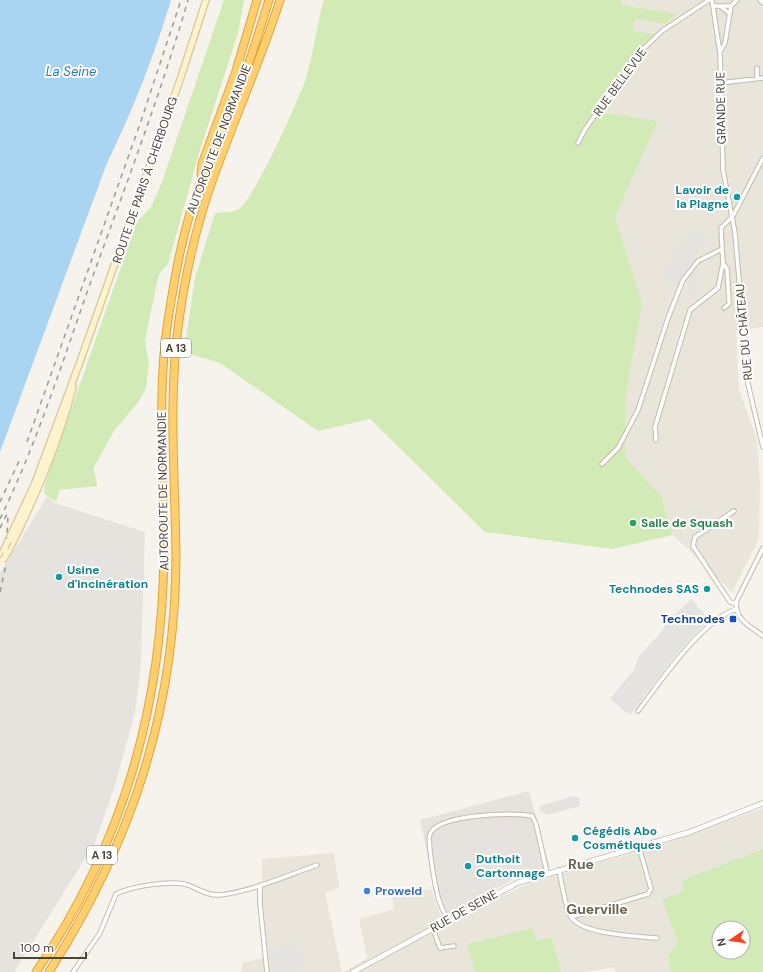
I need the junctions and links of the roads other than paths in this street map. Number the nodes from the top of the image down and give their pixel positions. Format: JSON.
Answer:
{"nodes":[{"id":1,"x":206,"y":0,"type":"edge"},
{"id":2,"x":257,"y":0,"type":"edge"},
{"id":3,"x":269,"y":0,"type":"edge"},
{"id":4,"x":280,"y":0,"type":"edge"},
{"id":5,"x":709,"y":0,"type":"edge"},
{"id":6,"x":712,"y":0,"type":"edge"},
{"id":7,"x":737,"y":0,"type":"edge"},
{"id":8,"x":760,"y":0,"type":"edge"},
{"id":9,"x":763,"y":3,"type":"edge"},
{"id":10,"x":714,"y":6,"type":"junction"},
{"id":11,"x":720,"y":6,"type":"junction"},
{"id":12,"x":731,"y":6,"type":"junction"},
{"id":13,"x":730,"y":14,"type":"junction"},
{"id":14,"x":720,"y":53,"type":"junction"},
{"id":15,"x":757,"y":68,"type":"dead end"},
{"id":16,"x":757,"y":78,"type":"junction"},
{"id":17,"x":763,"y":78,"type":"edge"},
{"id":18,"x":720,"y":83,"type":"junction"},
{"id":19,"x":578,"y":143,"type":"dead end"},
{"id":20,"x":763,"y":158,"type":"edge"},
{"id":21,"x":199,"y":186,"type":"junction"},
{"id":22,"x":732,"y":216,"type":"junction"},
{"id":23,"x":722,"y":249,"type":"junction"},
{"id":24,"x":723,"y":263,"type":"junction"},
{"id":25,"x":724,"y":308,"type":"dead end"},
{"id":26,"x":81,"y":359,"type":"junction"},
{"id":27,"x":656,"y":440,"type":"dead end"},
{"id":28,"x":763,"y":447,"type":"edge"},
{"id":29,"x":602,"y":464,"type":"dead end"},
{"id":30,"x":734,"y":511,"type":"dead end"},
{"id":31,"x":763,"y":548,"type":"edge"},
{"id":32,"x":6,"y":551,"type":"junction"},
{"id":33,"x":1,"y":561,"type":"edge"},
{"id":34,"x":736,"y":604,"type":"junction"},
{"id":35,"x":736,"y":609,"type":"junction"},
{"id":36,"x":763,"y":636,"type":"edge"},
{"id":37,"x":638,"y":711,"type":"dead end"},
{"id":38,"x":763,"y":803,"type":"edge"},
{"id":39,"x":638,"y":847,"type":"junction"},
{"id":40,"x":317,"y":865,"type":"dead end"},
{"id":41,"x":559,"y":870,"type":"junction"},
{"id":42,"x":547,"y":873,"type":"junction"},
{"id":43,"x":260,"y":885,"type":"junction"},
{"id":44,"x":571,"y":917,"type":"junction"},
{"id":45,"x":448,"y":920,"type":"junction"},
{"id":46,"x":432,"y":929,"type":"junction"},
{"id":47,"x":657,"y":938,"type":"dead end"},
{"id":48,"x":454,"y":946,"type":"dead end"},
{"id":49,"x":36,"y":972,"type":"edge"},
{"id":50,"x":49,"y":972,"type":"edge"},
{"id":51,"x":73,"y":972,"type":"edge"},
{"id":52,"x":267,"y":972,"type":"edge"},
{"id":53,"x":352,"y":972,"type":"edge"}],
"edges":[{"from":1,"to":26,"type":"main road","name":"ROUTE DE PARIS À CHERBOURG"},
{"from":2,"to":21,"type":"highway"},
{"from":3,"to":21,"type":"highway","name":"AUTOROUTE DE NORMANDIE","number":"A 13"},
{"from":4,"to":50,"type":"highway","name":"AUTOROUTE DE NORMANDIE","number":"A 13"},
{"from":5,"to":19,"type":"street","name":"RUE BELLEVUE"},
{"from":6,"to":10,"type":"street","name":"GRANDE RUE"},
{"from":7,"to":12,"type":"street"},
{"from":8,"to":9,"type":"street"},
{"from":10,"to":11,"type":"street"},
{"from":10,"to":14,"type":"street","name":"GRANDE RUE"},
{"from":11,"to":12,"type":"street"},
{"from":11,"to":13,"type":"street"},
{"from":12,"to":13,"type":"street"},
{"from":13,"to":14,"type":"street"},
{"from":14,"to":18,"type":"street","name":"GRANDE RUE"},
{"from":15,"to":16,"type":"street"},
{"from":16,"to":17,"type":"street"},
{"from":16,"to":18,"type":"street"},
{"from":18,"to":22,"type":"street","name":"GRANDE RUE"},
{"from":20,"to":22,"type":"street"},
{"from":21,"to":49,"type":"highway","name":"AUTOROUTE DE NORMANDIE","number":"A 13"},
{"from":22,"to":23,"type":"street"},
{"from":22,"to":28,"type":"street","name":"RUE DU CHÂTEAU"},
{"from":23,"to":24,"type":"street"},
{"from":23,"to":29,"type":"street"},
{"from":24,"to":25,"type":"street"},
{"from":24,"to":27,"type":"street"},
{"from":26,"to":32,"type":"main road","name":"ROUTE DE PARIS À CHERBOURG","bridge":true},
{"from":26,"to":32,"type":"main road","name":"ROUTE DE PARIS À CHERBOURG"},
{"from":30,"to":34,"type":"street"},
{"from":31,"to":34,"type":"street"},
{"from":32,"to":33,"type":"main road","name":"ROUTE DE PARIS À CHERBOURG"},
{"from":34,"to":35,"type":"street"},
{"from":35,"to":36,"type":"street"},
{"from":35,"to":37,"type":"street"},
{"from":38,"to":39,"type":"street","name":"RUE DE SEINE"},
{"from":39,"to":41,"type":"street","name":"RUE DE SEINE"},
{"from":39,"to":44,"type":"street"},
{"from":40,"to":43,"type":"street"},
{"from":41,"to":42,"type":"street","name":"RUE DE SEINE"},
{"from":41,"to":44,"type":"street"},
{"from":42,"to":45,"type":"street","name":"RUE DE SEINE"},
{"from":42,"to":45,"type":"street"},
{"from":43,"to":51,"type":"street"},
{"from":43,"to":52,"type":"street"},
{"from":44,"to":47,"type":"street"},
{"from":45,"to":46,"type":"street","name":"RUE DE SEINE"},
{"from":46,"to":48,"type":"street"},
{"from":46,"to":53,"type":"street","name":"RUE DE SEINE"}]}
